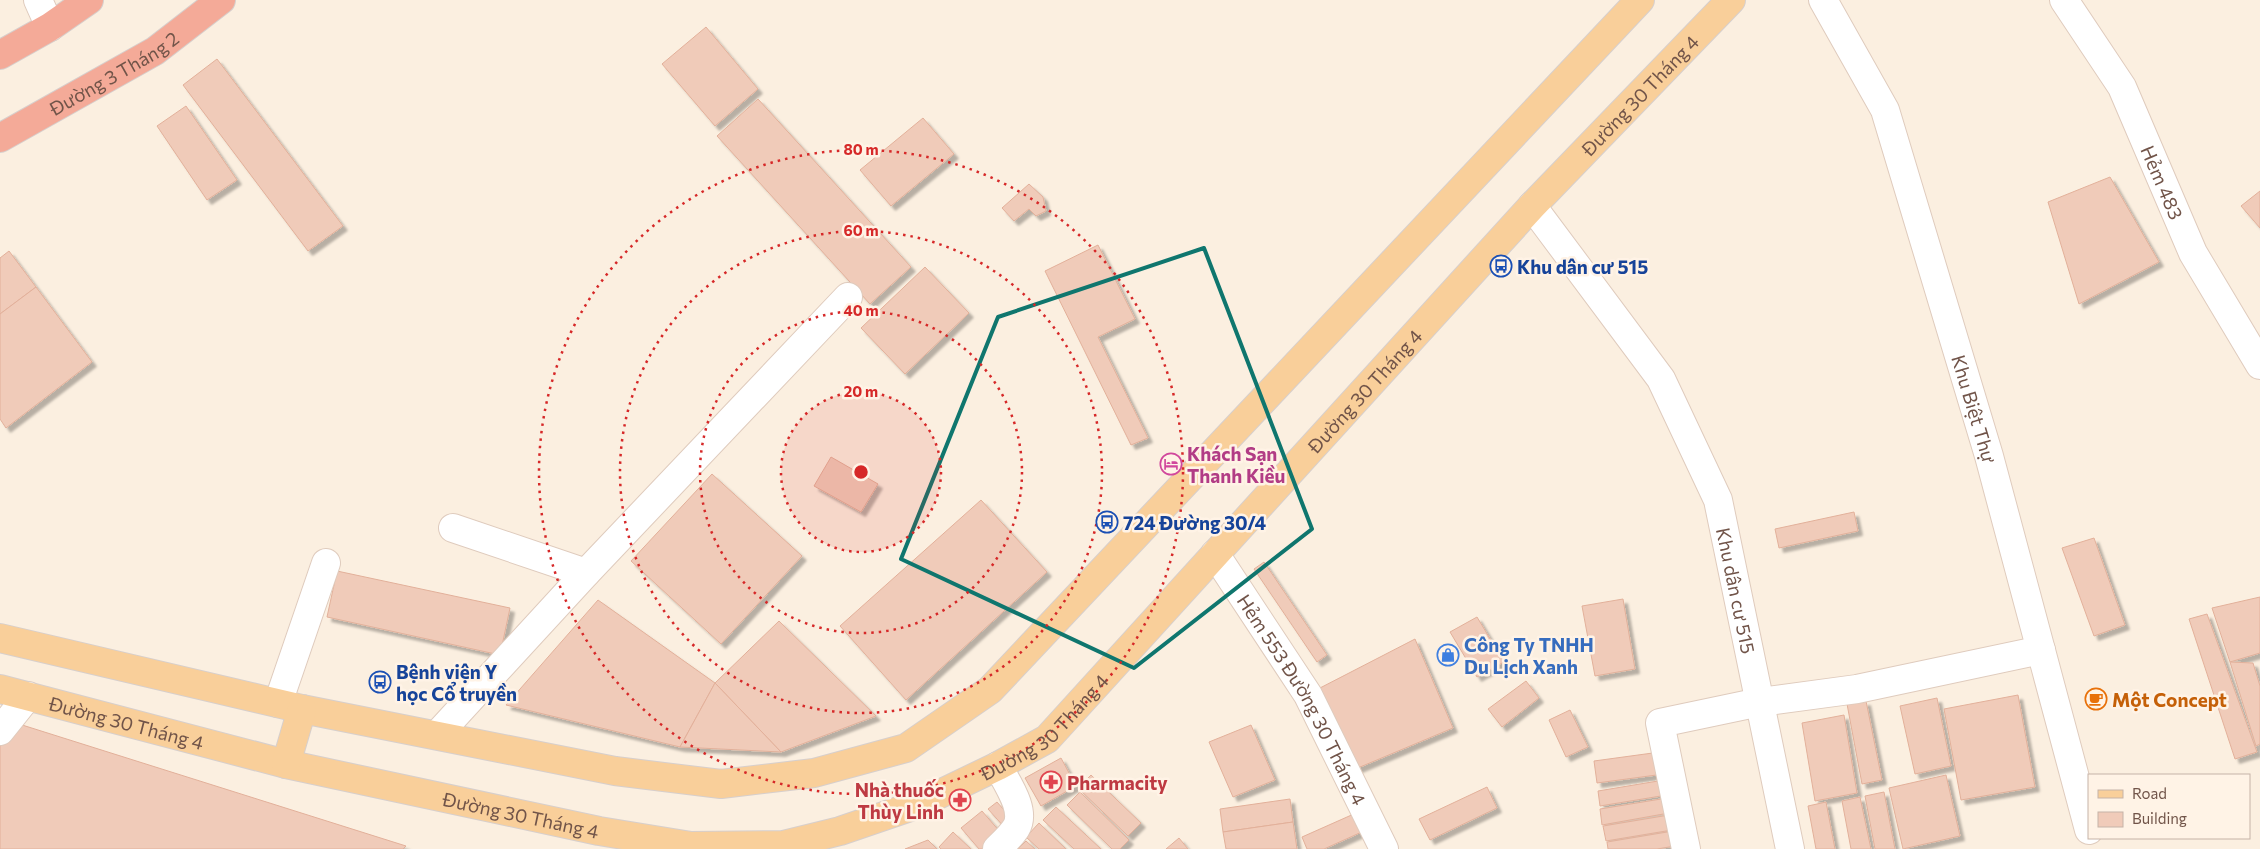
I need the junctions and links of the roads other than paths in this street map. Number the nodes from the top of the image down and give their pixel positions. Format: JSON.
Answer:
{"nodes":[{"id":1,"x":38,"y":0,"type":"edge"},
{"id":2,"x":89,"y":0,"type":"edge"},
{"id":3,"x":221,"y":0,"type":"edge"},
{"id":4,"x":1640,"y":0,"type":"edge"},
{"id":5,"x":1731,"y":0,"type":"edge"},
{"id":6,"x":1823,"y":0,"type":"edge"},
{"id":7,"x":2064,"y":0,"type":"edge"},
{"id":8,"x":50,"y":26,"type":"junction"},
{"id":9,"x":0,"y":55,"type":"edge"},
{"id":10,"x":0,"y":138,"type":"edge"},
{"id":11,"x":1532,"y":206,"type":"junction"},
{"id":12,"x":848,"y":297,"type":"dead end"},
{"id":13,"x":2260,"y":365,"type":"edge"},
{"id":14,"x":453,"y":528,"type":"dead end"},
{"id":15,"x":1215,"y":554,"type":"junction"},
{"id":16,"x":326,"y":563,"type":"dead end"},
{"id":17,"x":586,"y":573,"type":"junction"},
{"id":18,"x":0,"y":638,"type":"edge"},
{"id":19,"x":2041,"y":650,"type":"junction"},
{"id":20,"x":0,"y":689,"type":"edge"},
{"id":21,"x":28,"y":696,"type":"junction"},
{"id":22,"x":1760,"y":702,"type":"junction"},
{"id":23,"x":290,"y":706,"type":"junction"},
{"id":24,"x":0,"y":731,"type":"edge"},
{"id":25,"x":438,"y":734,"type":"junction"},
{"id":26,"x":286,"y":764,"type":"junction"},
{"id":27,"x":998,"y":766,"type":"junction"},
{"id":28,"x":2088,"y":826,"type":"edge"},
{"id":29,"x":842,"y":840,"type":"edge"},
{"id":30,"x":997,"y":849,"type":"edge"},
{"id":31,"x":1384,"y":849,"type":"edge"},
{"id":32,"x":1686,"y":849,"type":"edge"},
{"id":33,"x":1790,"y":849,"type":"edge"}],
"edges":[{"from":1,"to":8,"type":"street"},
{"from":2,"to":8,"type":"highway"},
{"from":3,"to":10,"type":"highway","name":"Đường 3 Tháng 2"},
{"from":4,"to":25,"type":"main road"},
{"from":5,"to":11,"type":"main road","name":"Đường 30 Tháng 4"},
{"from":6,"to":19,"type":"street","name":"Khu Biệt Thự"},
{"from":7,"to":13,"type":"street","name":"Hẻm 483"},
{"from":8,"to":9,"type":"highway"},
{"from":11,"to":15,"type":"main road","name":"Đường 30 Tháng 4"},
{"from":11,"to":22,"type":"street","name":"Khu dân cư 515"},
{"from":12,"to":17,"type":"street"},
{"from":14,"to":17,"type":"street"},
{"from":15,"to":27,"type":"main road","name":"Đường 30 Tháng 4"},
{"from":15,"to":31,"type":"street","name":"Hẻm 553 Đường 30 Tháng 4"},
{"from":16,"to":23,"type":"street"},
{"from":17,"to":25,"type":"street"},
{"from":18,"to":23,"type":"main road"},
{"from":19,"to":22,"type":"street"},
{"from":19,"to":28,"type":"street","name":"Khu Biệt Thự"},
{"from":20,"to":21,"type":"main road","name":"Đường 30 Tháng 4"},
{"from":21,"to":24,"type":"street"},
{"from":21,"to":26,"type":"main road","name":"Đường 30 Tháng 4"},
{"from":22,"to":32,"type":"street"},
{"from":22,"to":33,"type":"street","name":"Khu dân cư 515"},
{"from":23,"to":25,"type":"main road"},
{"from":23,"to":26,"type":"main road"},
{"from":26,"to":29,"type":"main road","name":"Đường 30 Tháng 4"},
{"from":27,"to":29,"type":"main road","name":"Đường 30 Tháng 4"},
{"from":27,"to":30,"type":"street"}]}
